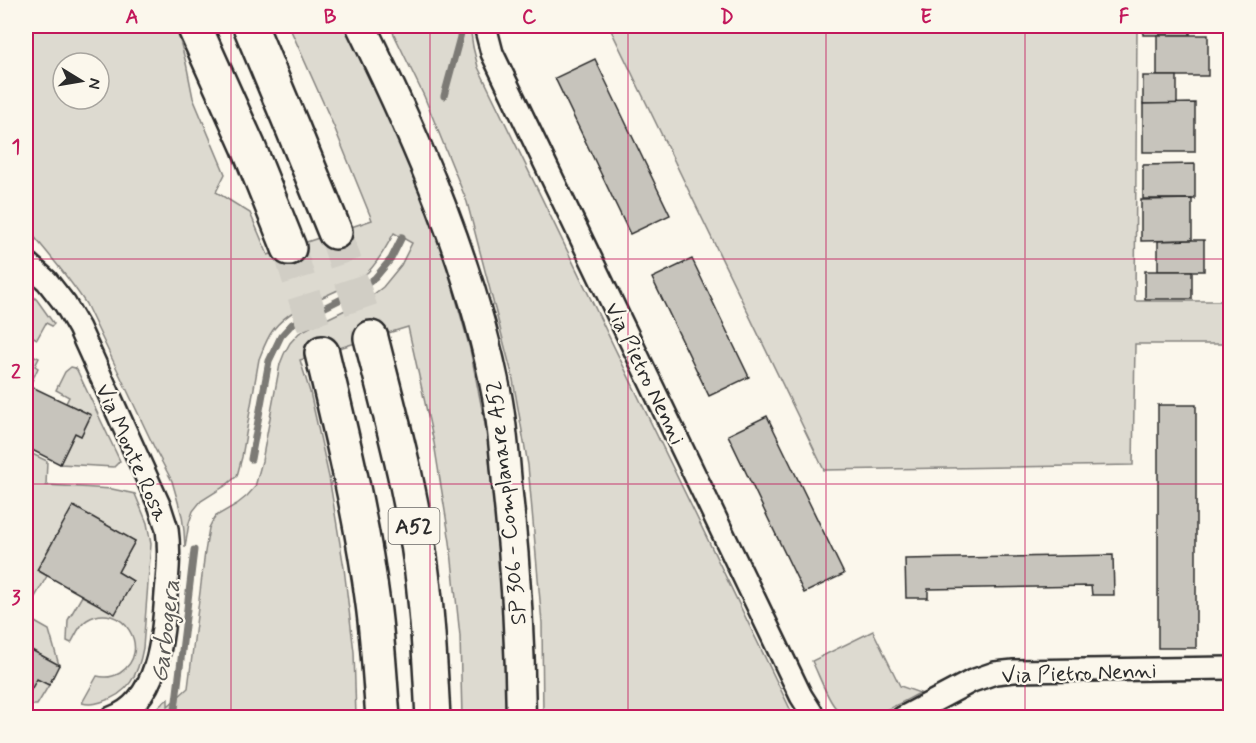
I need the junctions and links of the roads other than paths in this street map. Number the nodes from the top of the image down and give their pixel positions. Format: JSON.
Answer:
{"nodes":[{"id":1,"x":194,"y":26,"type":"edge"},
{"id":2,"x":250,"y":26,"type":"edge"},
{"id":3,"x":361,"y":26,"type":"edge"},
{"id":4,"x":485,"y":26,"type":"edge"},
{"id":5,"x":335,"y":232,"type":"tunnel mouth"},
{"id":6,"x":289,"y":248,"type":"tunnel mouth"},
{"id":7,"x":26,"y":262,"type":"edge"},
{"id":8,"x":371,"y":338,"type":"tunnel mouth"},
{"id":9,"x":322,"y":353,"type":"tunnel mouth"},
{"id":10,"x":1230,"y":668,"type":"edge"},
{"id":11,"x":111,"y":717,"type":"edge"},
{"id":12,"x":383,"y":717,"type":"edge"},
{"id":13,"x":433,"y":717,"type":"edge"},
{"id":14,"x":521,"y":717,"type":"edge"},
{"id":15,"x":815,"y":717,"type":"edge"},
{"id":16,"x":902,"y":717,"type":"edge"}],
"edges":[{"from":1,"to":6,"type":"highway"},
{"from":2,"to":5,"type":"highway"},
{"from":3,"to":14,"type":"main road","name":"SP 306 - Complanare A52"},
{"from":4,"to":15,"type":"street","name":"Via Pietro Nenni"},
{"from":7,"to":11,"type":"street","name":"Via Monte Rosa"},
{"from":8,"to":13,"type":"highway","number":"A52"},
{"from":9,"to":12,"type":"highway","number":"A52"},
{"from":10,"to":16,"type":"street","name":"Via Pietro Nenni"}]}
